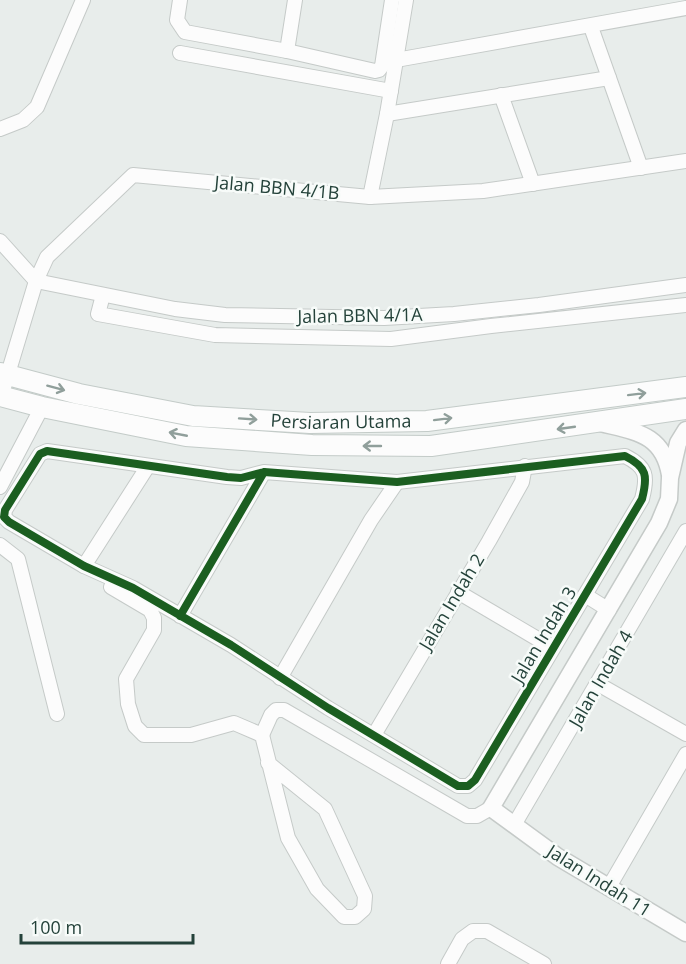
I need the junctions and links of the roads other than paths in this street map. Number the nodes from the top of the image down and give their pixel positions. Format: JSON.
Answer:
{"nodes":[{"id":1,"x":83,"y":0,"type":"edge"},
{"id":2,"x":180,"y":0,"type":"edge"},
{"id":3,"x":295,"y":0,"type":"edge"},
{"id":4,"x":392,"y":0,"type":"edge"},
{"id":5,"x":406,"y":0,"type":"edge"},
{"id":6,"x":686,"y":8,"type":"edge"},
{"id":7,"x":591,"y":27,"type":"junction"},
{"id":8,"x":287,"y":51,"type":"junction"},
{"id":9,"x":180,"y":53,"type":"dead end"},
{"id":10,"x":396,"y":60,"type":"junction"},
{"id":11,"x":609,"y":78,"type":"junction"},
{"id":12,"x":391,"y":91,"type":"junction"},
{"id":13,"x":501,"y":95,"type":"junction"},
{"id":14,"x":387,"y":114,"type":"junction"},
{"id":15,"x":0,"y":129,"type":"edge"},
{"id":16,"x":686,"y":161,"type":"edge"},
{"id":17,"x":641,"y":168,"type":"junction"},
{"id":18,"x":533,"y":184,"type":"junction"},
{"id":19,"x":370,"y":197,"type":"junction"},
{"id":20,"x":0,"y":241,"type":"edge"},
{"id":21,"x":36,"y":281,"type":"junction"},
{"id":22,"x":686,"y":285,"type":"edge"},
{"id":23,"x":104,"y":295,"type":"junction"},
{"id":24,"x":686,"y":305,"type":"edge"},
{"id":25,"x":271,"y":317,"type":"junction"},
{"id":26,"x":270,"y":336,"type":"junction"},
{"id":27,"x":4,"y":374,"type":"edge"},
{"id":28,"x":686,"y":387,"type":"edge"},
{"id":29,"x":1,"y":397,"type":"edge"},
{"id":30,"x":42,"y":407,"type":"junction"},
{"id":31,"x":686,"y":409,"type":"edge"},
{"id":32,"x":602,"y":423,"type":"junction"},
{"id":33,"x":686,"y":430,"type":"edge"},
{"id":34,"x":148,"y":466,"type":"junction"},
{"id":35,"x":525,"y":466,"type":"junction"},
{"id":36,"x":264,"y":472,"type":"junction"},
{"id":37,"x":670,"y":478,"type":"junction"},
{"id":38,"x":397,"y":482,"type":"junction"},
{"id":39,"x":0,"y":487,"type":"edge"},
{"id":40,"x":2,"y":520,"type":"edge"},
{"id":41,"x":684,"y":538,"type":"edge"},
{"id":42,"x":0,"y":545,"type":"edge"},
{"id":43,"x":84,"y":566,"type":"junction"},
{"id":44,"x":458,"y":592,"type":"junction"},
{"id":45,"x":585,"y":595,"type":"junction"},
{"id":46,"x":609,"y":610,"type":"junction"},
{"id":47,"x":180,"y":616,"type":"junction"},
{"id":48,"x":553,"y":648,"type":"junction"},
{"id":49,"x":279,"y":678,"type":"junction"},
{"id":50,"x":598,"y":684,"type":"junction"},
{"id":51,"x":57,"y":714,"type":"dead end"},
{"id":52,"x":686,"y":734,"type":"edge"},
{"id":53,"x":262,"y":735,"type":"junction"},
{"id":54,"x":374,"y":735,"type":"junction"},
{"id":55,"x":686,"y":753,"type":"edge"},
{"id":56,"x":268,"y":763,"type":"junction"},
{"id":57,"x":491,"y":808,"type":"junction"},
{"id":58,"x":514,"y":825,"type":"junction"},
{"id":59,"x":609,"y":887,"type":"junction"},
{"id":60,"x":686,"y":933,"type":"edge"},
{"id":61,"x":448,"y":964,"type":"edge"},
{"id":62,"x":544,"y":964,"type":"edge"}],
"edges":[{"from":1,"to":15,"type":"street"},
{"from":2,"to":8,"type":"street"},
{"from":3,"to":8,"type":"street"},
{"from":4,"to":8,"type":"street"},
{"from":5,"to":10,"type":"street"},
{"from":6,"to":7,"type":"street"},
{"from":7,"to":10,"type":"street"},
{"from":7,"to":11,"type":"street"},
{"from":9,"to":12,"type":"street"},
{"from":10,"to":12,"type":"street"},
{"from":11,"to":13,"type":"street"},
{"from":11,"to":17,"type":"street"},
{"from":12,"to":14,"type":"street"},
{"from":13,"to":14,"type":"street"},
{"from":13,"to":18,"type":"street"},
{"from":14,"to":19,"type":"street"},
{"from":16,"to":17,"type":"street","name":"Jalan BBN 4/1B"},
{"from":17,"to":18,"type":"street","name":"Jalan BBN 4/1B"},
{"from":18,"to":19,"type":"street","name":"Jalan BBN 4/1B"},
{"from":19,"to":21,"type":"street","name":"Jalan BBN 4/1B"},
{"from":20,"to":21,"type":"street"},
{"from":21,"to":23,"type":"street","name":"Jalan BBN 4/1A"},
{"from":21,"to":27,"type":"street","name":"Jalan BBN 4/1B"},
{"from":22,"to":25,"type":"street","name":"Jalan BBN 4/1A"},
{"from":23,"to":25,"type":"street","name":"Jalan BBN 4/1A"},
{"from":23,"to":26,"type":"street"},
{"from":24,"to":26,"type":"street"},
{"from":25,"to":26,"type":"street"},
{"from":27,"to":28,"type":"main road","name":"Persiaran Utama","one_way":true},
{"from":27,"to":29,"type":"street","name":"Jalan BBN 4/1B"},
{"from":29,"to":30,"type":"main road","name":"Persiaran Utama"},
{"from":32,"to":30,"type":"main road","name":"Persiaran Utama","one_way":true},
{"from":30,"to":39,"type":"street"},
{"from":31,"to":32,"type":"main road","name":"Persiaran Utama"},
{"from":32,"to":37,"type":"street"},
{"from":33,"to":37,"type":"street"},
{"from":34,"to":36,"type":"street"},
{"from":34,"to":40,"type":"street"},
{"from":34,"to":43,"type":"street"},
{"from":35,"to":38,"type":"street"},
{"from":35,"to":44,"type":"street","name":"Jalan Indah 2"},
{"from":35,"to":45,"type":"street","name":"Jalan Indah 3"},
{"from":36,"to":38,"type":"street"},
{"from":36,"to":47,"type":"street"},
{"from":37,"to":46,"type":"street"},
{"from":38,"to":49,"type":"street"},
{"from":40,"to":43,"type":"street"},
{"from":40,"to":53,"type":"street"},
{"from":41,"to":50,"type":"street","name":"Jalan Indah 4"},
{"from":42,"to":51,"type":"street"},
{"from":43,"to":47,"type":"street"},
{"from":44,"to":48,"type":"street"},
{"from":44,"to":54,"type":"street","name":"Jalan Indah 2"},
{"from":45,"to":46,"type":"street"},
{"from":45,"to":48,"type":"street","name":"Jalan Indah 3"},
{"from":46,"to":57,"type":"street"},
{"from":47,"to":49,"type":"street"},
{"from":48,"to":54,"type":"street","name":"Jalan Indah 3"},
{"from":49,"to":54,"type":"street"},
{"from":50,"to":52,"type":"street"},
{"from":50,"to":58,"type":"street","name":"Jalan Indah 4"},
{"from":53,"to":56,"type":"street"},
{"from":53,"to":57,"type":"street"},
{"from":55,"to":59,"type":"street"},
{"from":56,"to":56,"type":"street"},
{"from":57,"to":58,"type":"street","name":"Jalan Indah 11"},
{"from":58,"to":59,"type":"street","name":"Jalan Indah 11"},
{"from":59,"to":60,"type":"street","name":"Jalan Indah 11"},
{"from":61,"to":62,"type":"street"}]}
